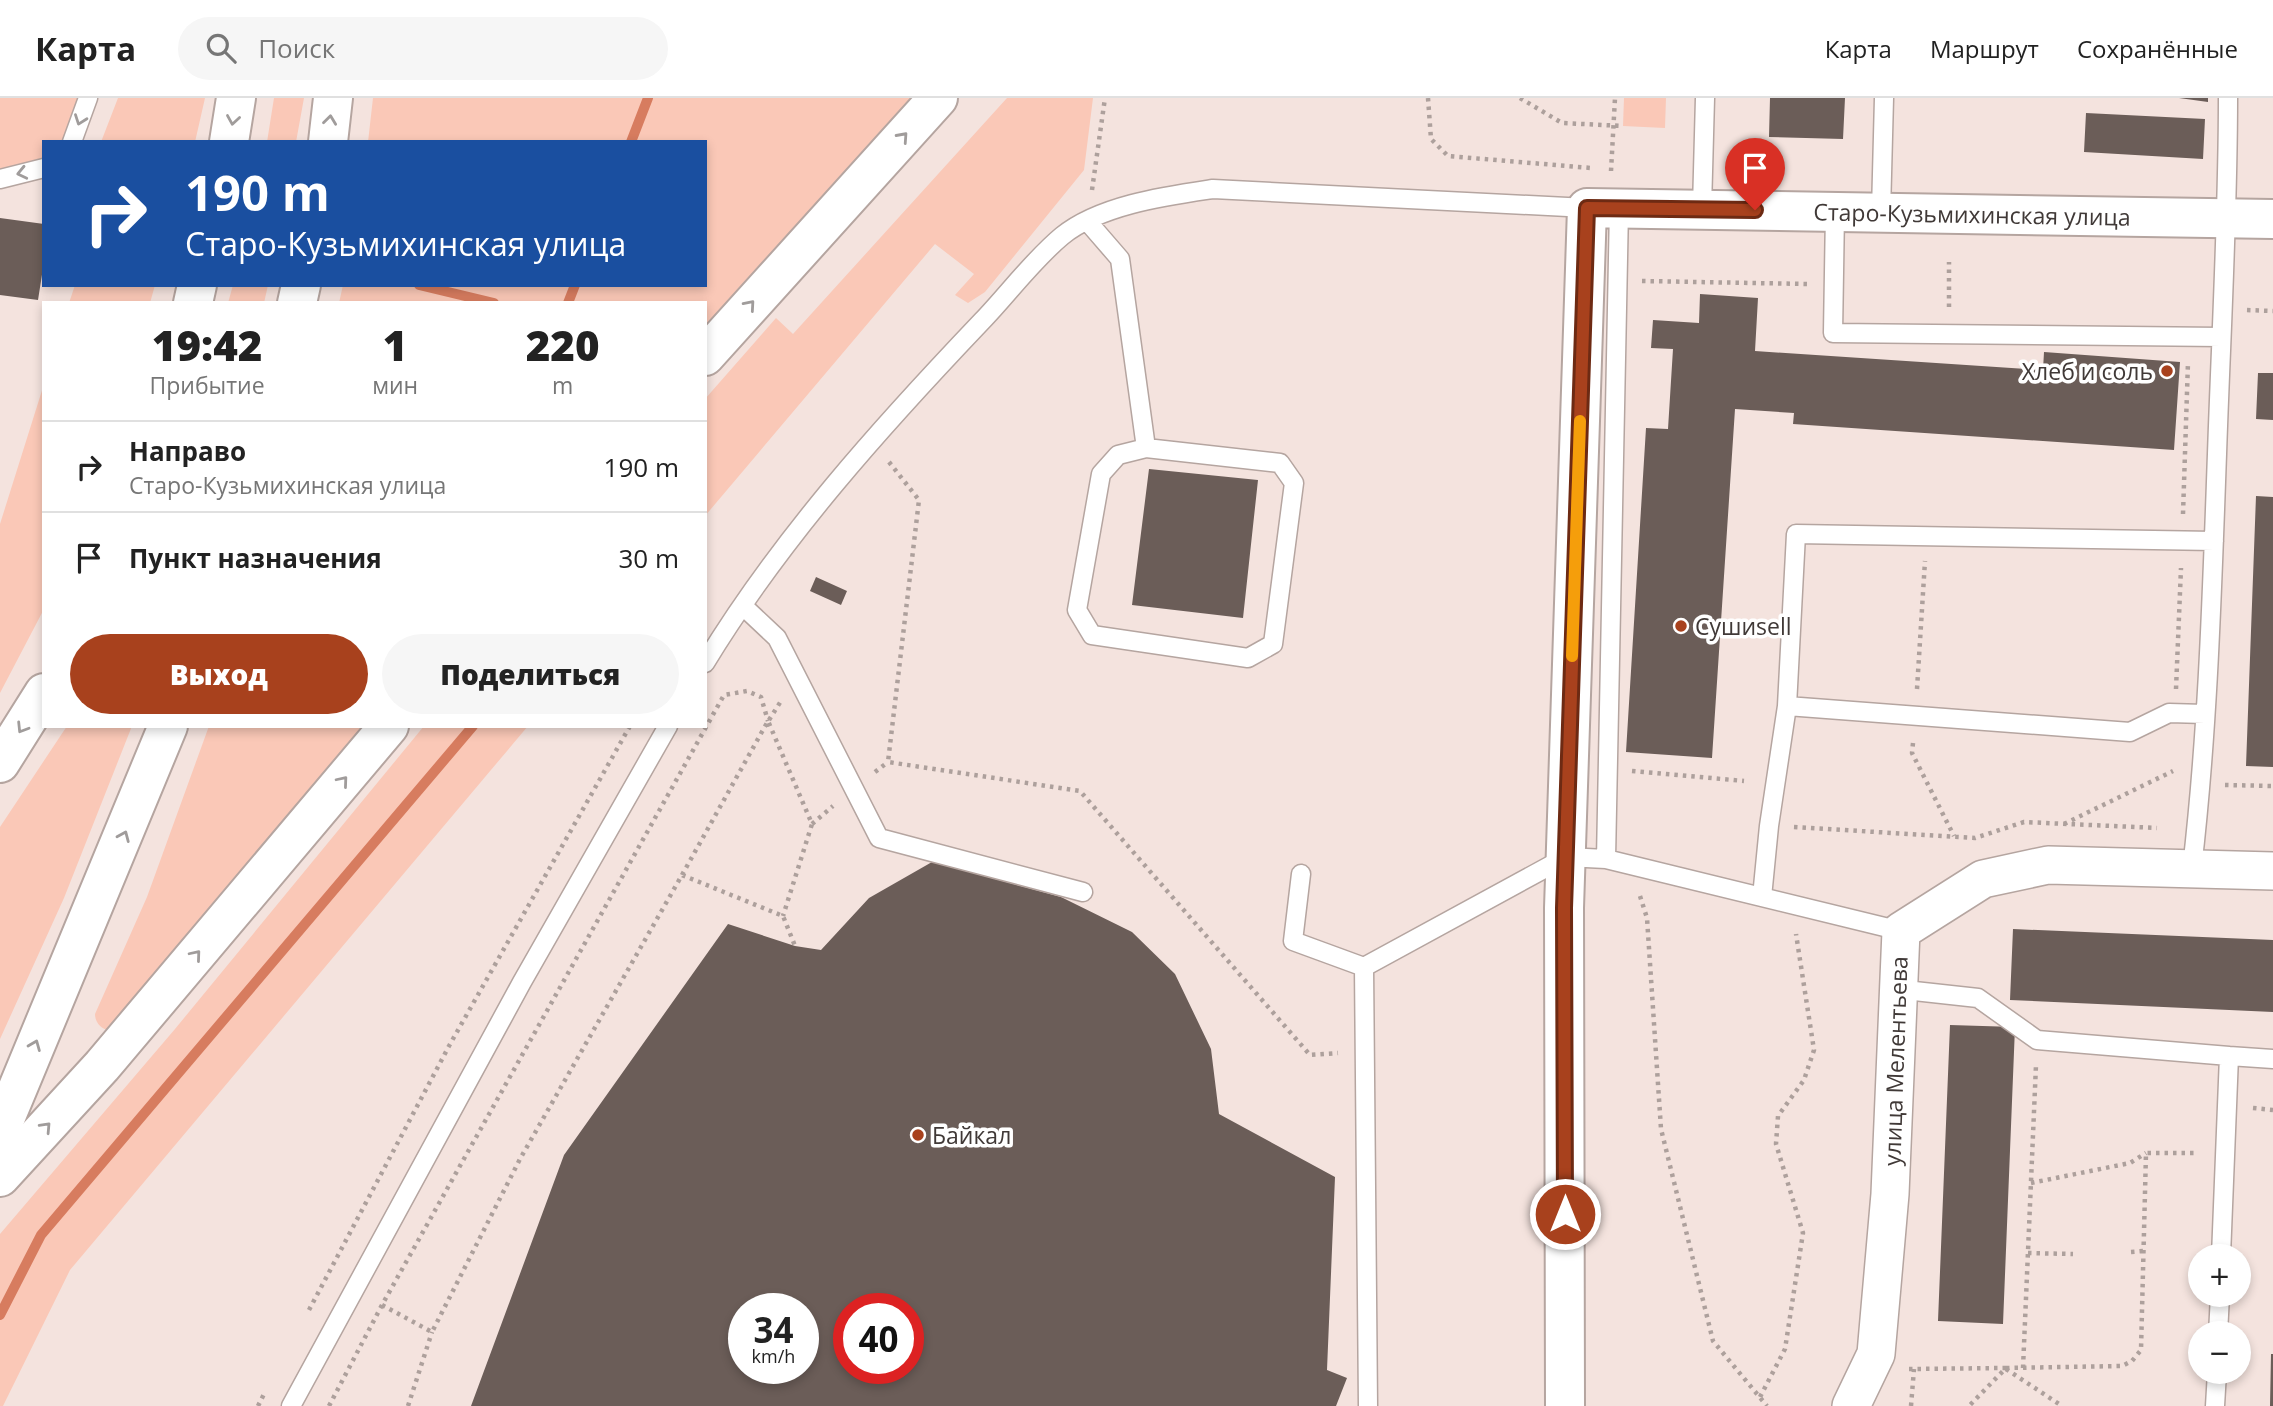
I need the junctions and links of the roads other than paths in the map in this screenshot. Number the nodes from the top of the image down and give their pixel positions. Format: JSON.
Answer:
{"nodes":[{"id":1,"x":88,"y":98,"type":"edge"},
{"id":2,"x":236,"y":98,"type":"edge"},
{"id":3,"x":333,"y":98,"type":"edge"},
{"id":4,"x":938,"y":98,"type":"edge"},
{"id":5,"x":1705,"y":98,"type":"edge"},
{"id":6,"x":1884,"y":98,"type":"edge"},
{"id":7,"x":2228,"y":98,"type":"edge"},
{"id":8,"x":73,"y":140,"type":"edge"},
{"id":9,"x":229,"y":140,"type":"edge"},
{"id":10,"x":328,"y":140,"type":"edge"},
{"id":11,"x":42,"y":168,"type":"edge"},
{"id":12,"x":0,"y":179,"type":"edge"},
{"id":13,"x":1603,"y":208,"type":"junction"},
{"id":14,"x":1702,"y":208,"type":"junction"},
{"id":15,"x":1835,"y":212,"type":"junction"},
{"id":16,"x":1881,"y":212,"type":"junction"},
{"id":17,"x":2226,"y":219,"type":"junction"},
{"id":18,"x":2273,"y":219,"type":"edge"},
{"id":19,"x":1088,"y":222,"type":"junction"},
{"id":20,"x":2221,"y":337,"type":"junction"},
{"id":21,"x":707,"y":354,"type":"edge"},
{"id":22,"x":1146,"y":448,"type":"junction"},
{"id":23,"x":2214,"y":541,"type":"junction"},
{"id":24,"x":743,"y":606,"type":"junction"},
{"id":25,"x":707,"y":660,"type":"edge"},
{"id":26,"x":42,"y":696,"type":"edge"},
{"id":27,"x":1787,"y":706,"type":"junction"},
{"id":28,"x":2205,"y":714,"type":"junction"},
{"id":29,"x":167,"y":728,"type":"edge"},
{"id":30,"x":387,"y":728,"type":"edge"},
{"id":31,"x":667,"y":728,"type":"edge"},
{"id":32,"x":0,"y":763,"type":"edge"},
{"id":33,"x":1566,"y":857,"type":"junction"},
{"id":34,"x":1606,"y":859,"type":"junction"},
{"id":35,"x":2192,"y":868,"type":"junction"},
{"id":36,"x":2273,"y":872,"type":"edge"},
{"id":37,"x":1301,"y":874,"type":"dead end"},
{"id":38,"x":1083,"y":892,"type":"dead end"},
{"id":39,"x":1762,"y":897,"type":"junction"},
{"id":40,"x":1901,"y":931,"type":"junction"},
{"id":41,"x":1364,"y":967,"type":"junction"},
{"id":42,"x":1896,"y":989,"type":"junction"},
{"id":43,"x":2229,"y":1056,"type":"junction"},
{"id":44,"x":2273,"y":1059,"type":"edge"},
{"id":45,"x":0,"y":1131,"type":"edge"},
{"id":46,"x":0,"y":1177,"type":"edge"},
{"id":47,"x":2221,"y":1244,"type":"edge"},
{"id":48,"x":2216,"y":1384,"type":"edge"},
{"id":49,"x":291,"y":1406,"type":"edge"},
{"id":50,"x":1368,"y":1406,"type":"edge"},
{"id":51,"x":1565,"y":1406,"type":"edge"},
{"id":52,"x":1851,"y":1406,"type":"edge"},
{"id":53,"x":2215,"y":1406,"type":"edge"}],
"edges":[{"from":1,"to":8,"type":"lane","one_way":true},
{"from":2,"to":9,"type":"street","one_way":true},
{"from":10,"to":3,"type":"street","one_way":true},
{"from":21,"to":4,"type":"street","one_way":true},
{"from":5,"to":14,"type":"lane"},
{"from":6,"to":16,"type":"lane"},
{"from":7,"to":17,"type":"lane"},
{"from":11,"to":12,"type":"lane","one_way":true},
{"from":13,"to":14,"type":"street","name":"Старо-Кузьмихинская улица"},
{"from":13,"to":19,"type":"lane"},
{"from":13,"to":33,"type":"street"},
{"from":13,"to":34,"type":"lane"},
{"from":14,"to":15,"type":"street","name":"Старо-Кузьмихинская улица"},
{"from":15,"to":16,"type":"street","name":"Старо-Кузьмихинская улица"},
{"from":15,"to":20,"type":"lane"},
{"from":16,"to":17,"type":"street","name":"Старо-Кузьмихинская улица"},
{"from":17,"to":18,"type":"street","name":"Старо-Кузьмихинская улица"},
{"from":17,"to":20,"type":"lane"},
{"from":19,"to":22,"type":"lane"},
{"from":19,"to":24,"type":"lane"},
{"from":20,"to":23,"type":"lane"},
{"from":22,"to":22,"type":"lane"},
{"from":23,"to":27,"type":"lane"},
{"from":23,"to":28,"type":"lane"},
{"from":24,"to":25,"type":"lane"},
{"from":24,"to":38,"type":"lane"},
{"from":26,"to":32,"type":"street","one_way":true},
{"from":27,"to":28,"type":"lane"},
{"from":27,"to":39,"type":"lane"},
{"from":28,"to":35,"type":"lane"},
{"from":45,"to":29,"type":"street","one_way":true},
{"from":46,"to":30,"type":"street","one_way":true},
{"from":31,"to":49,"type":"lane"},
{"from":33,"to":34,"type":"lane"},
{"from":33,"to":41,"type":"lane"},
{"from":33,"to":51,"type":"street"},
{"from":34,"to":39,"type":"lane"},
{"from":35,"to":36,"type":"street","name":"улица Мелентьева"},
{"from":35,"to":40,"type":"street","name":"улица Мелентьева"},
{"from":37,"to":41,"type":"lane"},
{"from":39,"to":40,"type":"lane"},
{"from":40,"to":42,"type":"street","name":"улица Мелентьева"},
{"from":41,"to":50,"type":"lane"},
{"from":42,"to":43,"type":"lane"},
{"from":42,"to":52,"type":"street","name":"улица Мелентьева"},
{"from":43,"to":44,"type":"lane"},
{"from":43,"to":47,"type":"lane"},
{"from":48,"to":53,"type":"lane"}]}
